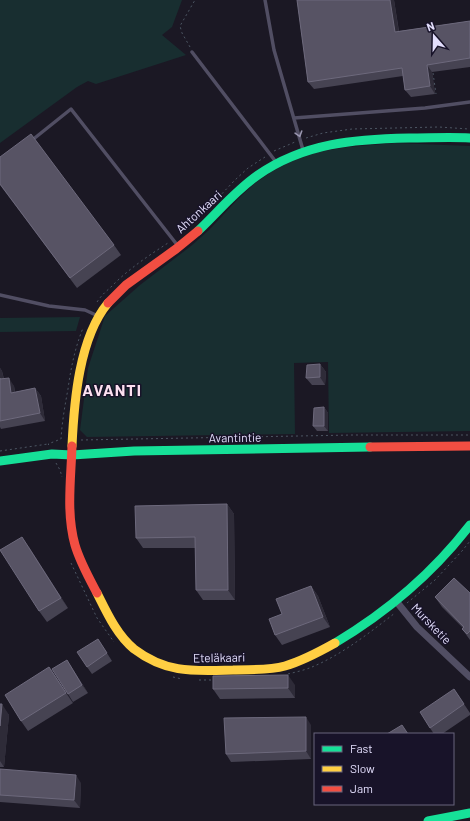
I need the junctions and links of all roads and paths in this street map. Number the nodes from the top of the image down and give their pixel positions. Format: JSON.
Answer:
{"nodes":[{"id":1,"x":195,"y":0,"type":"edge"},
{"id":2,"x":265,"y":0,"type":"edge"},
{"id":3,"x":192,"y":52,"type":"joint"},
{"id":4,"x":432,"y":73,"type":"dead end"},
{"id":5,"x":436,"y":94,"type":"dead end"},
{"id":6,"x":470,"y":102,"type":"edge"},
{"id":7,"x":294,"y":118,"type":"junction"},
{"id":8,"x":439,"y":123,"type":"dead end"},
{"id":9,"x":439,"y":127,"type":"junction"},
{"id":10,"x":470,"y":129,"type":"edge"},
{"id":11,"x":470,"y":138,"type":"edge"},
{"id":12,"x":301,"y":139,"type":"junction"},
{"id":13,"x":29,"y":142,"type":"edge"},
{"id":14,"x":304,"y":151,"type":"junction"},
{"id":15,"x":269,"y":154,"type":"junction"},
{"id":16,"x":276,"y":163,"type":"junction"},
{"id":17,"x":216,"y":200,"type":"dead end"},
{"id":18,"x":176,"y":243,"type":"junction"},
{"id":19,"x":0,"y":295,"type":"edge"},
{"id":20,"x":95,"y":314,"type":"junction"},
{"id":21,"x":84,"y":325,"type":"dead end"},
{"id":22,"x":470,"y":435,"type":"edge"},
{"id":23,"x":80,"y":440,"type":"dead end"},
{"id":24,"x":48,"y":444,"type":"junction"},
{"id":25,"x":470,"y":446,"type":"edge"},
{"id":26,"x":49,"y":448,"type":"dead end"},
{"id":27,"x":0,"y":450,"type":"edge"},
{"id":28,"x":72,"y":454,"type":"junction"},
{"id":29,"x":0,"y":461,"type":"edge"},
{"id":30,"x":54,"y":461,"type":"dead end"},
{"id":31,"x":63,"y":478,"type":"dead end"},
{"id":32,"x":470,"y":525,"type":"edge"},
{"id":33,"x":470,"y":541,"type":"edge"},
{"id":34,"x":70,"y":559,"type":"dead end"},
{"id":35,"x":398,"y":605,"type":"junction"},
{"id":36,"x":114,"y":641,"type":"dead end"},
{"id":37,"x":289,"y":674,"type":"edge"},
{"id":38,"x":171,"y":676,"type":"dead end"},
{"id":39,"x":470,"y":677,"type":"edge"},
{"id":40,"x":187,"y":679,"type":"dead end"},
{"id":41,"x":194,"y":679,"type":"dead end"},
{"id":42,"x":215,"y":680,"type":"edge"},
{"id":43,"x":470,"y":813,"type":"edge"},
{"id":44,"x":428,"y":821,"type":"edge"}],
"edges":[{"from":1,"to":3,"type":"path"},
{"from":2,"to":7,"type":"lane"},
{"from":3,"to":15,"type":"lane"},
{"from":4,"to":5,"type":"path"},
{"from":6,"to":7,"type":"lane"},
{"from":7,"to":12,"type":"lane","one_way":true},
{"from":8,"to":9,"type":"path"},
{"from":9,"to":10,"type":"path"},
{"from":9,"to":12,"type":"path"},
{"from":11,"to":14,"type":"main road","name":"Ahtonkaari"},
{"from":12,"to":14,"type":"lane"},
{"from":12,"to":15,"type":"path"},
{"from":13,"to":18,"type":"lane"},
{"from":14,"to":16,"type":"main road","name":"Ahtonkaari"},
{"from":15,"to":16,"type":"lane"},
{"from":15,"to":17,"type":"path"},
{"from":16,"to":18,"type":"main road","name":"Ahtonkaari"},
{"from":18,"to":20,"type":"main road","name":"Ahtonkaari"},
{"from":18,"to":20,"type":"path"},
{"from":19,"to":20,"type":"lane"},
{"from":20,"to":28,"type":"main road","name":"Ahtonkaari"},
{"from":21,"to":24,"type":"path"},
{"from":22,"to":23,"type":"path"},
{"from":24,"to":26,"type":"path"},
{"from":24,"to":27,"type":"path"},
{"from":25,"to":28,"type":"main road","name":"Avantintie"},
{"from":28,"to":29,"type":"main road","name":"Avantintie"},
{"from":28,"to":35,"type":"main road","name":"Eteläkaari"},
{"from":30,"to":31,"type":"path"},
{"from":32,"to":35,"type":"main road","name":"Eteläkaari"},
{"from":33,"to":35,"type":"path"},
{"from":34,"to":36,"type":"path"},
{"from":35,"to":37,"type":"path"},
{"from":35,"to":39,"type":"street","name":"Mursketie"},
{"from":38,"to":40,"type":"path"},
{"from":41,"to":42,"type":"path"},
{"from":43,"to":44,"type":"main road"}]}
